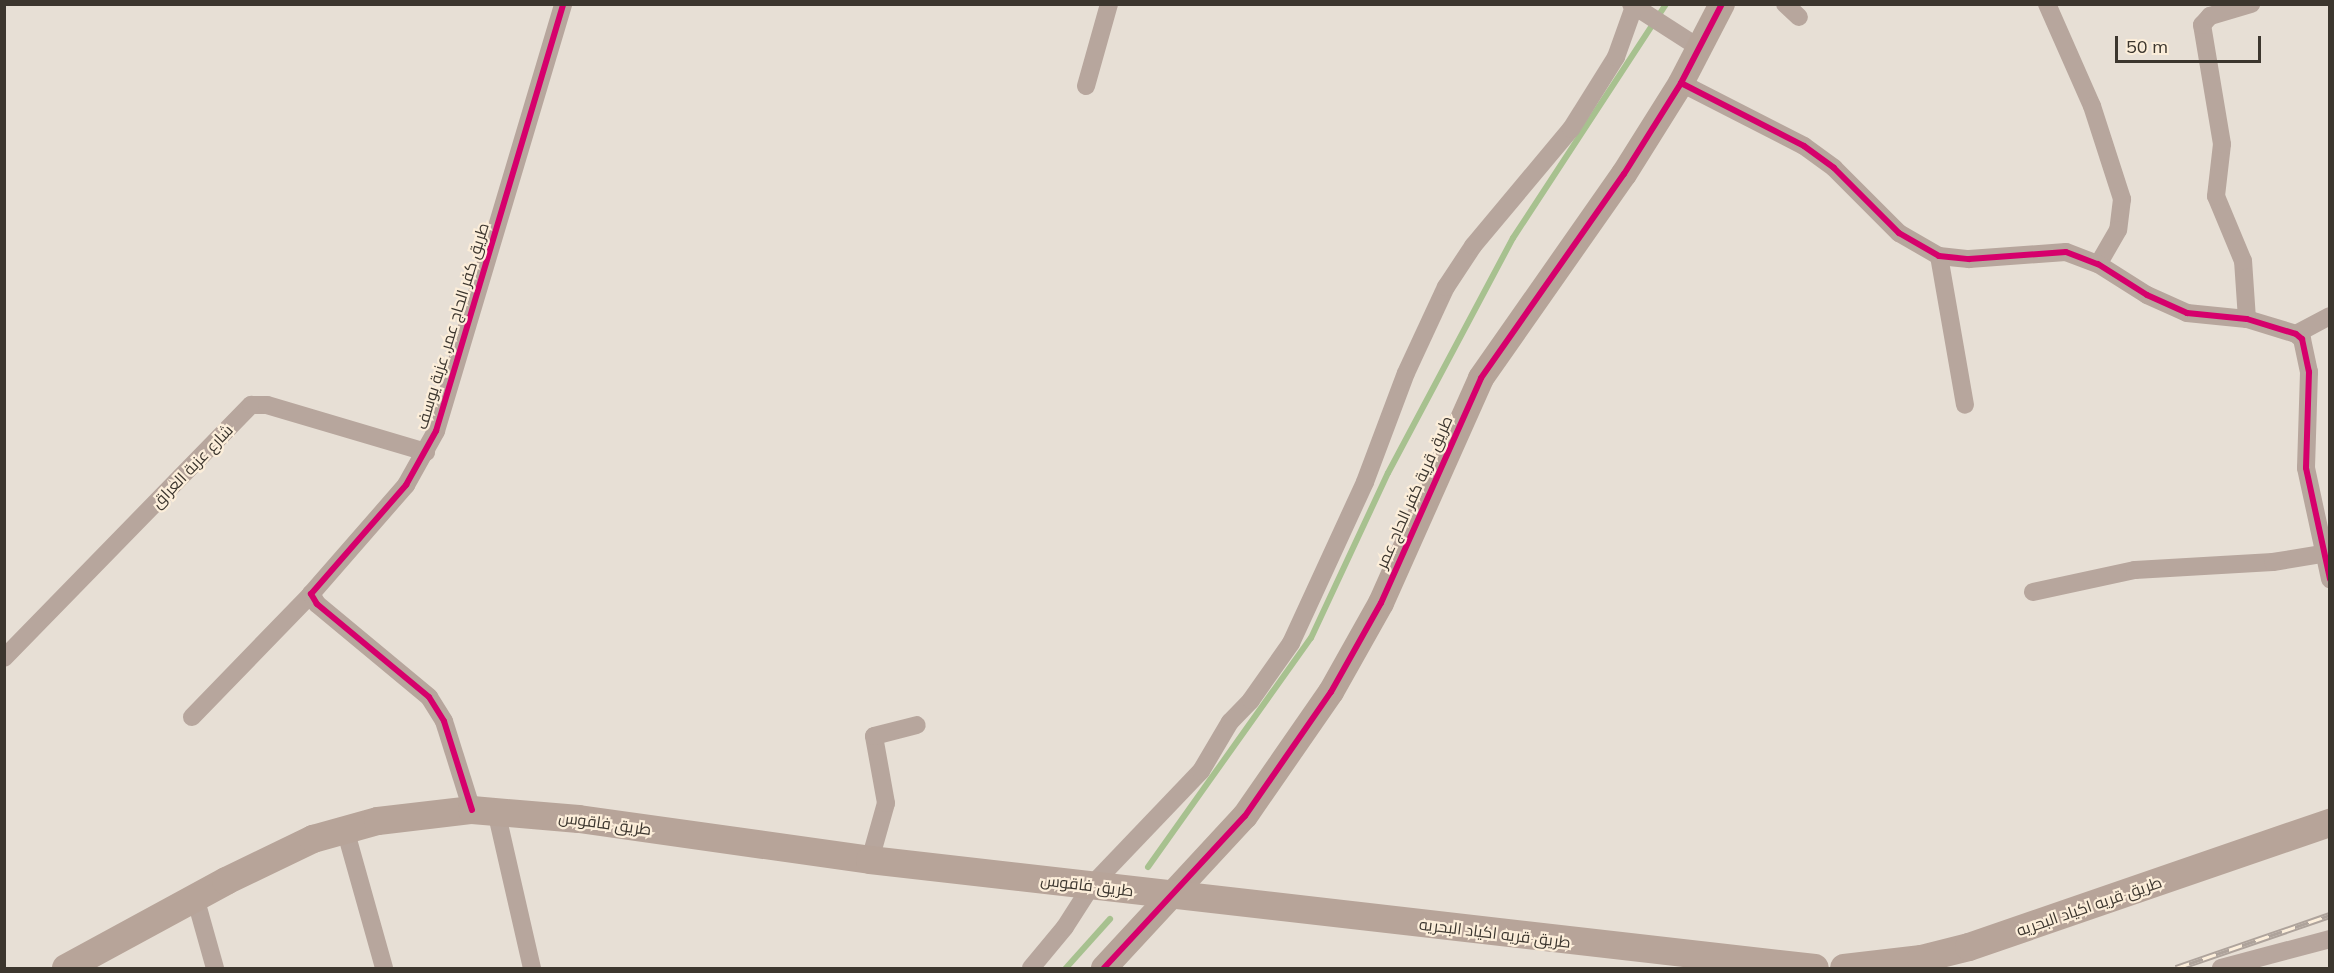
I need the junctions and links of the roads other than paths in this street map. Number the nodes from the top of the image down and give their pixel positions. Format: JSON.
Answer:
{"nodes":[{"id":1,"x":564,"y":4,"type":"edge"},
{"id":2,"x":1108,"y":4,"type":"edge"},
{"id":3,"x":1722,"y":4,"type":"edge"},
{"id":4,"x":1785,"y":4,"type":"edge"},
{"id":5,"x":2047,"y":4,"type":"edge"},
{"id":6,"x":2251,"y":4,"type":"edge"},
{"id":7,"x":1635,"y":7,"type":"edge"},
{"id":8,"x":1799,"y":17,"type":"dead end"},
{"id":9,"x":1690,"y":42,"type":"junction"},
{"id":10,"x":1681,"y":83,"type":"junction"},
{"id":11,"x":1086,"y":86,"type":"dead end"},
{"id":12,"x":1939,"y":256,"type":"junction"},
{"id":13,"x":2098,"y":264,"type":"junction"},
{"id":14,"x":2330,"y":316,"type":"edge"},
{"id":15,"x":2247,"y":319,"type":"junction"},
{"id":16,"x":2295,"y":334,"type":"junction"},
{"id":17,"x":1965,"y":405,"type":"dead end"},
{"id":18,"x":426,"y":452,"type":"junction"},
{"id":19,"x":2322,"y":554,"type":"junction"},
{"id":20,"x":2330,"y":579,"type":"edge"},
{"id":21,"x":2033,"y":592,"type":"dead end"},
{"id":22,"x":311,"y":594,"type":"junction"},
{"id":23,"x":4,"y":658,"type":"edge"},
{"id":24,"x":192,"y":717,"type":"dead end"},
{"id":25,"x":917,"y":725,"type":"dead end"},
{"id":26,"x":484,"y":811,"type":"junction"},
{"id":27,"x":2330,"y":823,"type":"edge"},
{"id":28,"x":345,"y":830,"type":"junction"},
{"id":29,"x":870,"y":860,"type":"junction"},
{"id":30,"x":1092,"y":885,"type":"junction"},
{"id":31,"x":1175,"y":896,"type":"junction"},
{"id":32,"x":195,"y":897,"type":"junction"},
{"id":33,"x":2330,"y":939,"type":"edge"},
{"id":34,"x":1872,"y":968,"type":"edge"},
{"id":35,"x":66,"y":969,"type":"edge"},
{"id":36,"x":215,"y":969,"type":"edge"},
{"id":37,"x":384,"y":969,"type":"edge"},
{"id":38,"x":532,"y":969,"type":"edge"},
{"id":39,"x":1031,"y":969,"type":"edge"},
{"id":40,"x":1104,"y":969,"type":"edge"},
{"id":41,"x":1815,"y":969,"type":"edge"},
{"id":42,"x":1844,"y":969,"type":"edge"},
{"id":43,"x":2221,"y":969,"type":"edge"}],
"edges":[{"from":1,"to":18,"type":"street","name":"طريق كفر الحاج عمر, عزبة يوسف"},
{"from":2,"to":11,"type":"street"},
{"from":3,"to":9,"type":"street","name":"طريق قرية كفر الحاج عمر"},
{"from":4,"to":8,"type":"street"},
{"from":5,"to":13,"type":"street"},
{"from":6,"to":15,"type":"street"},
{"from":7,"to":9,"type":"street"},
{"from":7,"to":30,"type":"street"},
{"from":9,"to":10,"type":"street","name":"طريق قرية كفر الحاج عمر"},
{"from":10,"to":12,"type":"street"},
{"from":10,"to":31,"type":"street","name":"طريق قرية كفر الحاج عمر"},
{"from":12,"to":13,"type":"street"},
{"from":12,"to":17,"type":"street"},
{"from":13,"to":15,"type":"street"},
{"from":14,"to":16,"type":"street"},
{"from":15,"to":16,"type":"street"},
{"from":16,"to":19,"type":"street"},
{"from":18,"to":22,"type":"street","name":"طريق كفر الحاج عمر, عزبة يوسف"},
{"from":18,"to":23,"type":"street","name":"شارع عزبة العراق"},
{"from":19,"to":20,"type":"street"},
{"from":19,"to":21,"type":"street"},
{"from":22,"to":24,"type":"street","name":"طريق كفر الحاج عمر, عزبة يوسف"},
{"from":22,"to":26,"type":"street"},
{"from":25,"to":29,"type":"street"},
{"from":26,"to":28,"type":"main road","name":"طريق فاقوس"},
{"from":26,"to":29,"type":"main road","name":"طريق فاقوس"},
{"from":26,"to":38,"type":"street"},
{"from":27,"to":34,"type":"main road","name":"طريق قريه اكياد البحريه"},
{"from":28,"to":32,"type":"main road","name":"طريق فاقوس"},
{"from":28,"to":37,"type":"street"},
{"from":29,"to":30,"type":"main road","name":"طريق فاقوس"},
{"from":30,"to":31,"type":"main road","name":"طريق فاقوس"},
{"from":30,"to":39,"type":"street"},
{"from":31,"to":40,"type":"street","name":"طريق قرية كفر الحاج عمر"},
{"from":31,"to":41,"type":"main road","name":"طريق قريه اكياد البحريه"},
{"from":32,"to":35,"type":"main road","name":"طريق فاقوس"},
{"from":32,"to":36,"type":"street"},
{"from":33,"to":43,"type":"street"},
{"from":34,"to":42,"type":"main road","name":"طريق قريه اكياد البحريه"}]}
